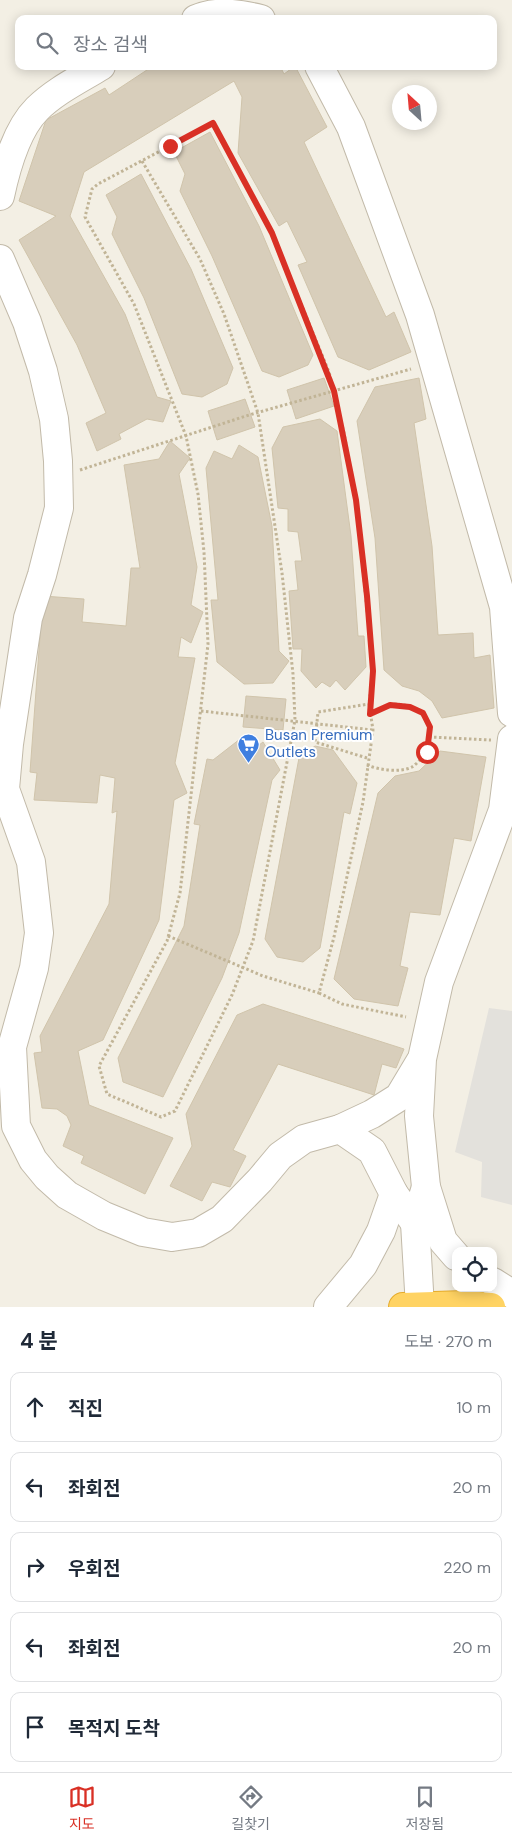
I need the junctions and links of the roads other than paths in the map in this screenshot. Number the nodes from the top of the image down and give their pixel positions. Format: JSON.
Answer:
{"nodes":[{"id":1,"x":219,"y":15,"type":"edge"},
{"id":2,"x":241,"y":15,"type":"edge"},
{"id":3,"x":95,"y":70,"type":"edge"},
{"id":4,"x":321,"y":70,"type":"edge"},
{"id":5,"x":0,"y":196,"type":"edge"},
{"id":6,"x":0,"y":259,"type":"edge"},
{"id":7,"x":508,"y":610,"type":"edge"},
{"id":8,"x":512,"y":713,"type":"edge"},
{"id":9,"x":512,"y":740,"type":"edge"},
{"id":10,"x":422,"y":1059,"type":"junction"},
{"id":11,"x":340,"y":1129,"type":"junction"},
{"id":12,"x":426,"y":1187,"type":"junction"},
{"id":13,"x":394,"y":1194,"type":"junction"},
{"id":14,"x":415,"y":1223,"type":"junction"},
{"id":15,"x":452,"y":1251,"type":"edge"},
{"id":16,"x":497,"y":1285,"type":"edge"},
{"id":17,"x":512,"y":1294,"type":"edge"},
{"id":18,"x":328,"y":1307,"type":"edge"},
{"id":19,"x":403,"y":1307,"type":"edge"},
{"id":20,"x":420,"y":1307,"type":"edge"},
{"id":21,"x":491,"y":1307,"type":"edge"}],
"edges":[{"from":1,"to":2,"type":"street"},
{"from":3,"to":5,"type":"street"},
{"from":4,"to":7,"type":"street"},
{"from":6,"to":11,"type":"street"},
{"from":7,"to":8,"type":"street"},
{"from":9,"to":10,"type":"street"},
{"from":10,"to":11,"type":"street"},
{"from":10,"to":12,"type":"street"},
{"from":11,"to":13,"type":"street"},
{"from":12,"to":14,"type":"street"},
{"from":12,"to":15,"type":"street"},
{"from":13,"to":14,"type":"street"},
{"from":13,"to":18,"type":"street"},
{"from":14,"to":20,"type":"street"},
{"from":16,"to":17,"type":"street"},
{"from":19,"to":20,"type":"highway"},
{"from":20,"to":21,"type":"highway"}]}
